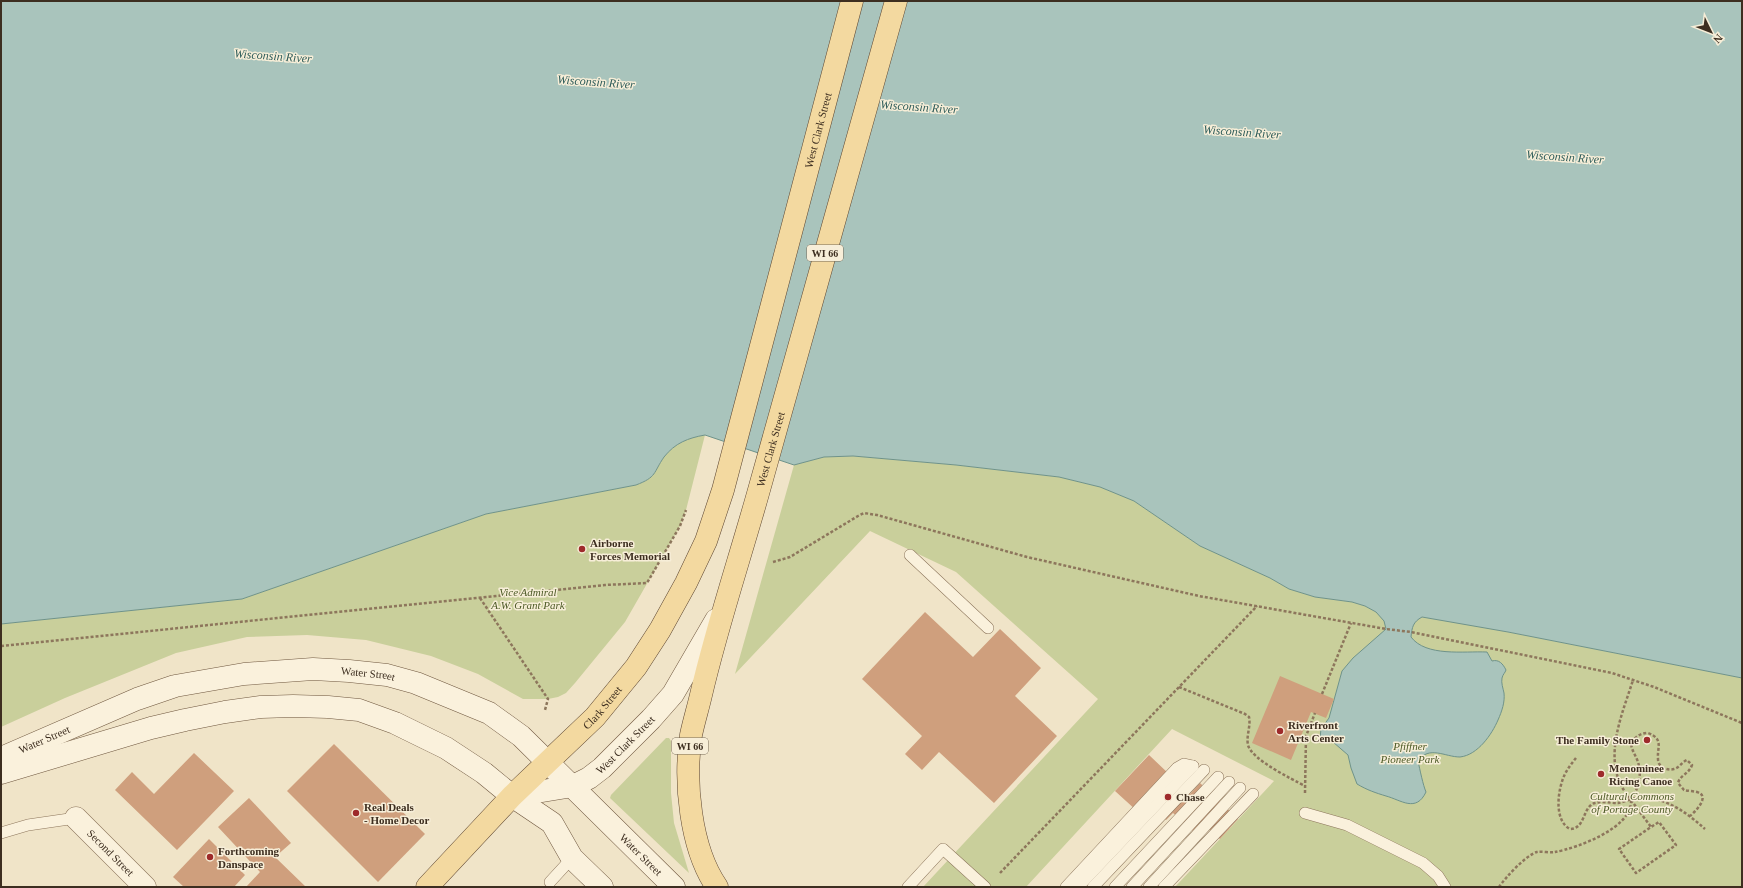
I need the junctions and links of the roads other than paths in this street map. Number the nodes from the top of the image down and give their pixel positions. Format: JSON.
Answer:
{"nodes":[{"id":1,"x":852,"y":1,"type":"edge"},
{"id":2,"x":896,"y":1,"type":"edge"},
{"id":3,"x":723,"y":490,"type":"joint"},
{"id":4,"x":910,"y":555,"type":"dead end"},
{"id":5,"x":725,"y":604,"type":"junction"},
{"id":6,"x":988,"y":628,"type":"dead end"},
{"id":7,"x":1,"y":758,"type":"edge"},
{"id":8,"x":549,"y":762,"type":"junction"},
{"id":9,"x":1204,"y":770,"type":"dead end"},
{"id":10,"x":1,"y":773,"type":"edge"},
{"id":11,"x":1218,"y":777,"type":"dead end"},
{"id":12,"x":1229,"y":782,"type":"dead end"},
{"id":13,"x":573,"y":786,"type":"junction"},
{"id":14,"x":1240,"y":788,"type":"dead end"},
{"id":15,"x":1253,"y":794,"type":"dead end"},
{"id":16,"x":512,"y":796,"type":"junction"},
{"id":17,"x":1305,"y":813,"type":"road end"},
{"id":18,"x":76,"y":818,"type":"joint"},
{"id":19,"x":1,"y":833,"type":"edge"},
{"id":20,"x":572,"y":858,"type":"junction"},
{"id":21,"x":550,"y":882,"type":"dead end"},
{"id":22,"x":145,"y":887,"type":"edge"},
{"id":23,"x":427,"y":887,"type":"edge"},
{"id":24,"x":602,"y":887,"type":"edge"},
{"id":25,"x":674,"y":887,"type":"edge"},
{"id":26,"x":717,"y":887,"type":"edge"},
{"id":27,"x":908,"y":887,"type":"edge"},
{"id":28,"x":985,"y":887,"type":"edge"},
{"id":29,"x":1066,"y":887,"type":"edge"},
{"id":30,"x":1078,"y":887,"type":"edge"},
{"id":31,"x":1093,"y":887,"type":"edge"},
{"id":32,"x":1115,"y":887,"type":"edge"},
{"id":33,"x":1132,"y":887,"type":"edge"},
{"id":34,"x":1149,"y":887,"type":"edge"},
{"id":35,"x":1164,"y":887,"type":"edge"},
{"id":36,"x":1445,"y":887,"type":"edge"}],
"edges":[{"from":1,"to":3,"type":"main road","name":"West Clark Street"},
{"from":2,"to":5,"type":"main road","name":"West Clark Street","number":"WI 66"},
{"from":3,"to":8,"type":"main road","name":"Clark Street"},
{"from":4,"to":6,"type":"lane"},
{"from":5,"to":13,"type":"street","name":"West Clark Street"},
{"from":5,"to":26,"type":"main road","number":"WI 66"},
{"from":7,"to":8,"type":"street","name":"Water Street"},
{"from":8,"to":13,"type":"street","name":"Water Street"},
{"from":8,"to":16,"type":"main road","name":"Clark Street"},
{"from":9,"to":31,"type":"lane"},
{"from":10,"to":16,"type":"street","name":"Water Street"},
{"from":11,"to":32,"type":"lane"},
{"from":12,"to":33,"type":"lane"},
{"from":13,"to":16,"type":"street","name":"West Clark Street"},
{"from":13,"to":25,"type":"street","name":"Water Street"},
{"from":14,"to":34,"type":"lane"},
{"from":15,"to":35,"type":"lane"},
{"from":16,"to":20,"type":"street","name":"Water Street"},
{"from":16,"to":23,"type":"main road","name":"Clark Street"},
{"from":17,"to":36,"type":"lane"},
{"from":18,"to":19,"type":"lane"},
{"from":18,"to":22,"type":"street","name":"Second Street"},
{"from":20,"to":21,"type":"lane"},
{"from":20,"to":24,"type":"street","name":"Water Street"},
{"from":27,"to":28,"type":"lane"},
{"from":29,"to":30,"type":"lane"}]}
